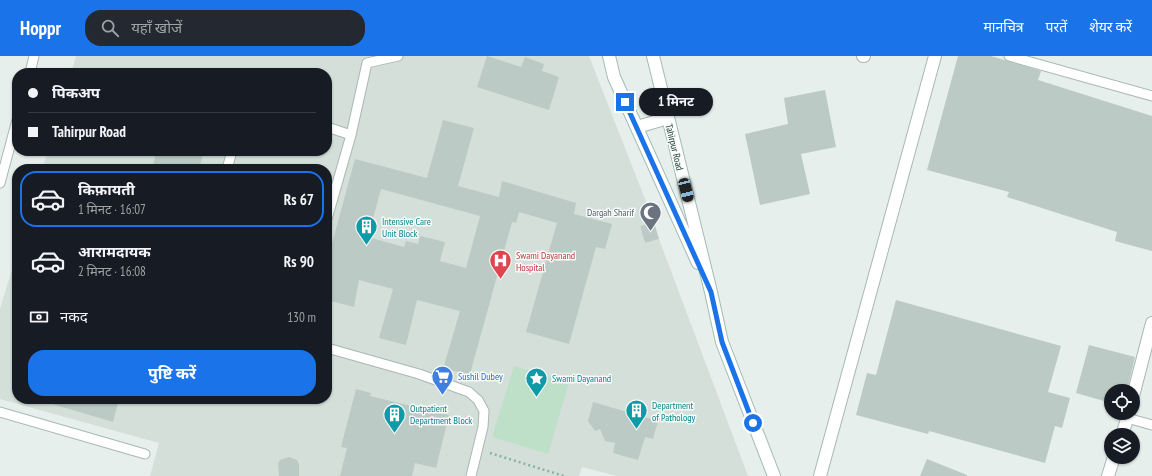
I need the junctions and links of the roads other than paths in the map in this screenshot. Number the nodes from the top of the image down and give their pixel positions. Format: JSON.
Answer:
{"nodes":[{"id":1,"x":34,"y":56,"type":"edge"},
{"id":2,"x":398,"y":56,"type":"edge"},
{"id":3,"x":609,"y":56,"type":"edge"},
{"id":4,"x":653,"y":56,"type":"edge"},
{"id":5,"x":935,"y":56,"type":"edge"},
{"id":6,"x":1009,"y":56,"type":"edge"},
{"id":7,"x":31,"y":68,"type":"edge"},
{"id":8,"x":1152,"y":96,"type":"edge"},
{"id":9,"x":668,"y":118,"type":"junction"},
{"id":10,"x":637,"y":127,"type":"junction"},
{"id":11,"x":332,"y":129,"type":"edge"},
{"id":12,"x":351,"y":135,"type":"junction"},
{"id":13,"x":12,"y":139,"type":"edge"},
{"id":14,"x":0,"y":183,"type":"edge"},
{"id":15,"x":332,"y":202,"type":"edge"},
{"id":16,"x":711,"y":292,"type":"junction"},
{"id":17,"x":1152,"y":323,"type":"edge"},
{"id":18,"x":332,"y":349,"type":"edge"},
{"id":19,"x":1136,"y":384,"type":"edge"},
{"id":20,"x":0,"y":412,"type":"edge"},
{"id":21,"x":1140,"y":420,"type":"edge"},
{"id":22,"x":1152,"y":425,"type":"edge"},
{"id":23,"x":145,"y":454,"type":"dead end"},
{"id":24,"x":1112,"y":464,"type":"edge"},
{"id":25,"x":471,"y":476,"type":"edge"},
{"id":26,"x":774,"y":476,"type":"edge"},
{"id":27,"x":820,"y":476,"type":"edge"},
{"id":28,"x":1108,"y":476,"type":"edge"}],
"edges":[{"from":1,"to":7,"type":"lane"},
{"from":2,"to":12,"type":"lane"},
{"from":3,"to":10,"type":"main road"},
{"from":4,"to":9,"type":"main road","name":"Tahirpur Road"},
{"from":5,"to":27,"type":"main road"},
{"from":6,"to":8,"type":"lane"},
{"from":9,"to":10,"type":"main road"},
{"from":9,"to":16,"type":"main road","name":"Tahirpur Road"},
{"from":10,"to":16,"type":"main road"},
{"from":11,"to":12,"type":"lane"},
{"from":12,"to":15,"type":"lane"},
{"from":13,"to":14,"type":"lane"},
{"from":16,"to":26,"type":"main road"},
{"from":17,"to":19,"type":"main road"},
{"from":18,"to":25,"type":"lane"},
{"from":20,"to":23,"type":"lane"},
{"from":21,"to":22,"type":"lane"},
{"from":24,"to":28,"type":"main road"}]}
